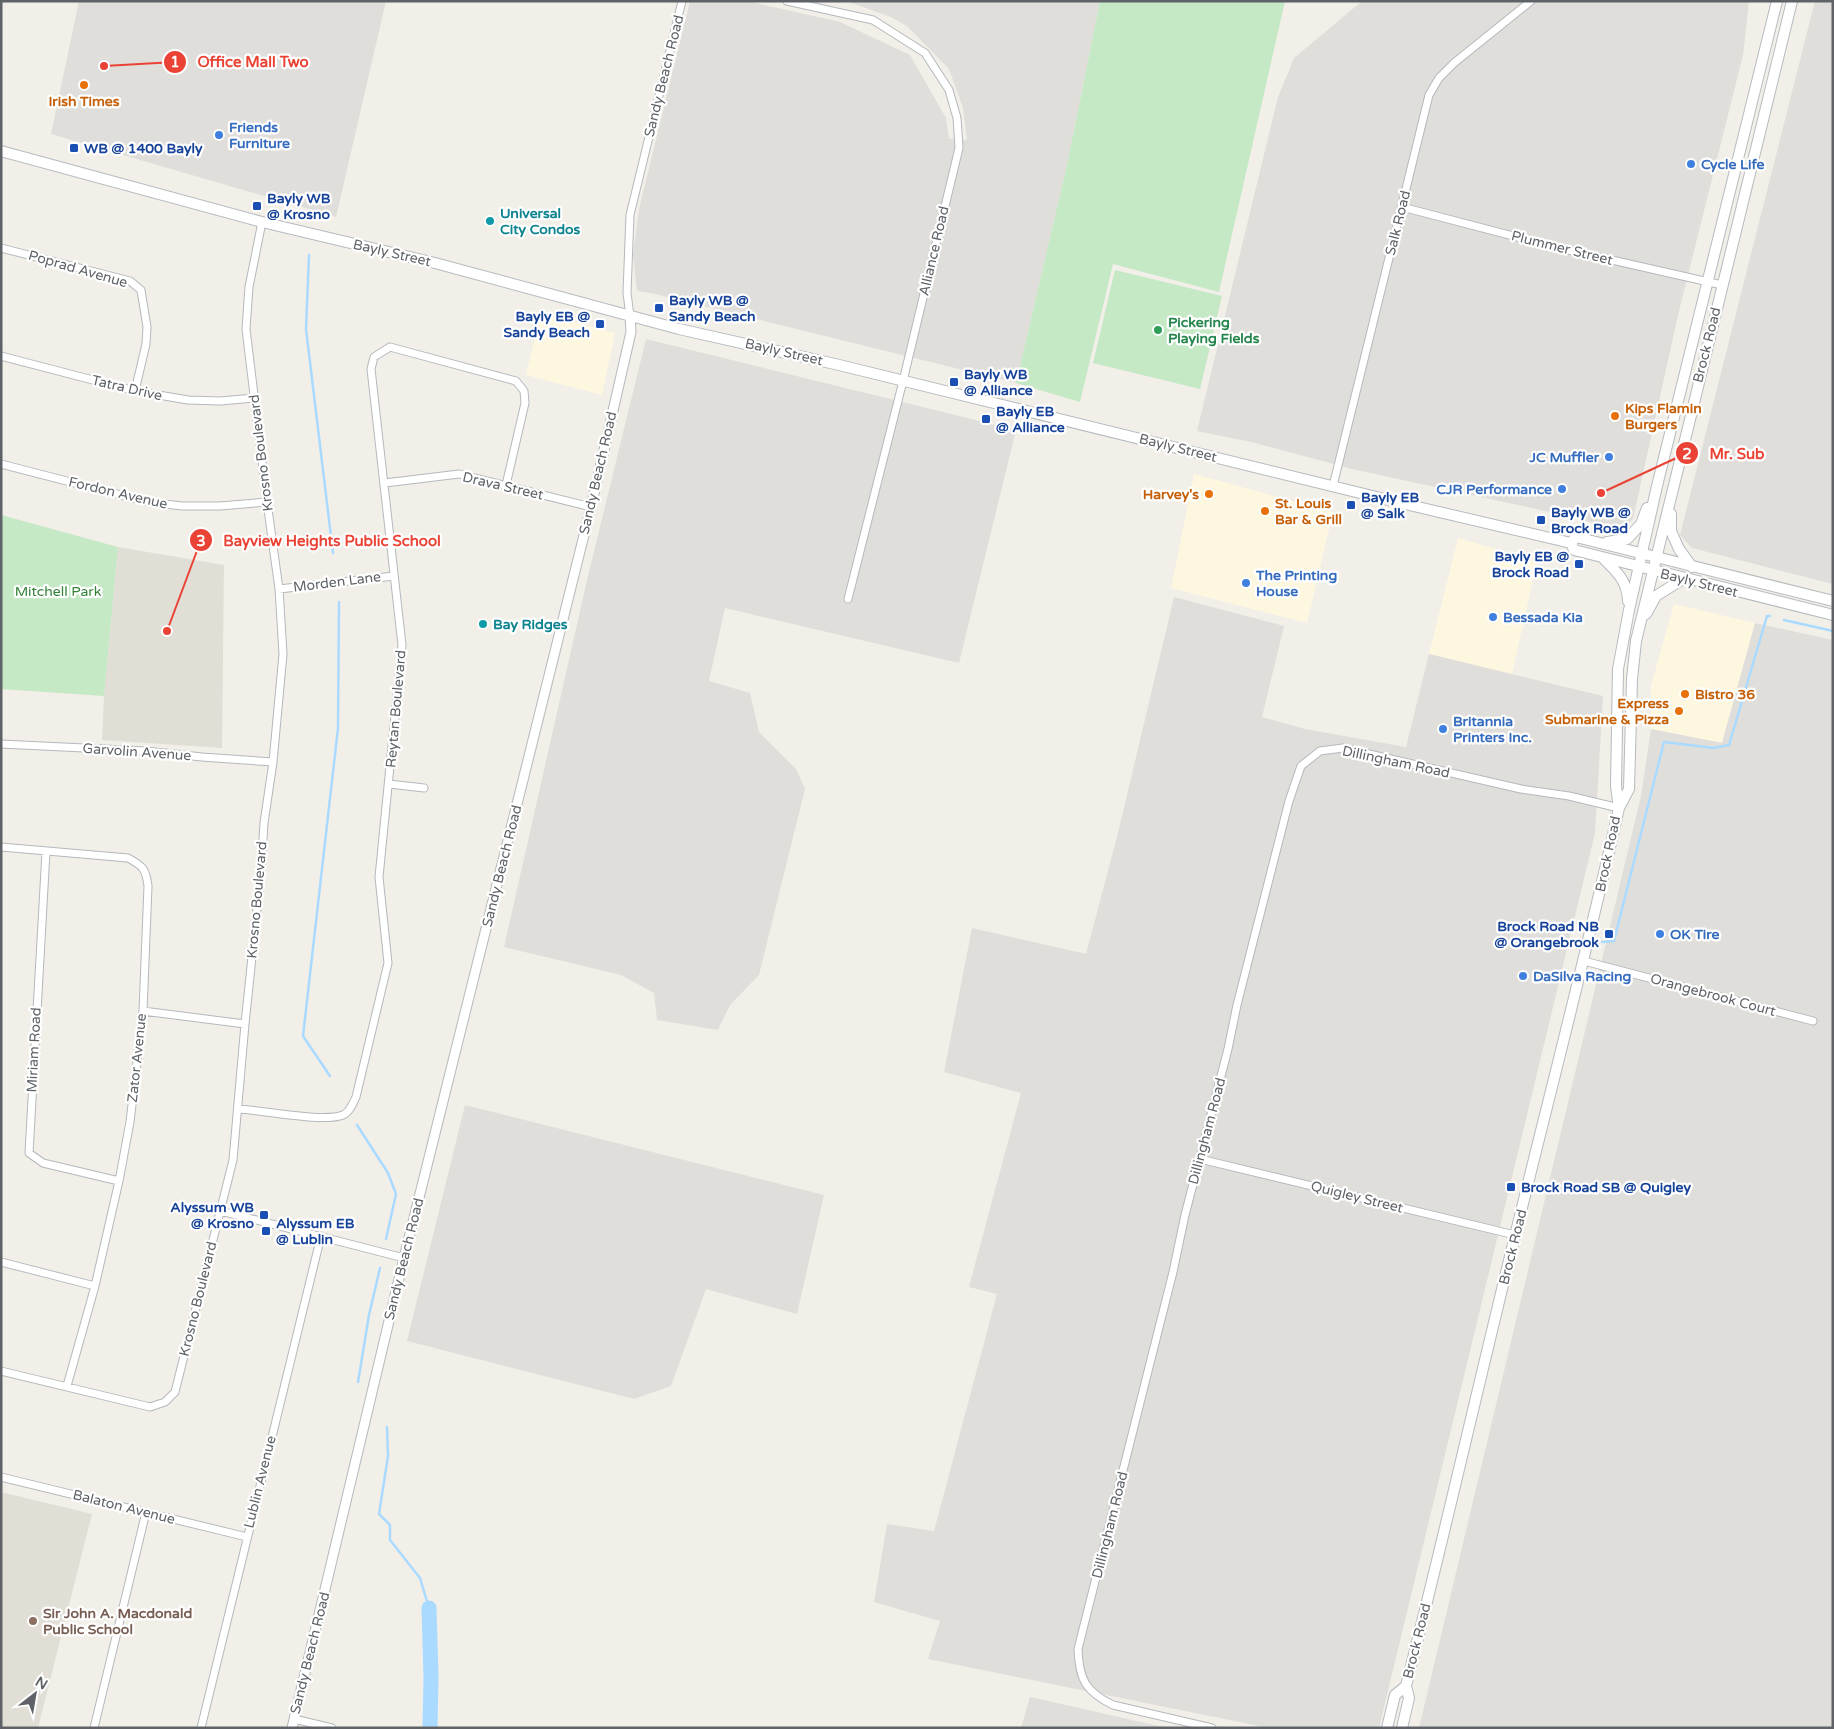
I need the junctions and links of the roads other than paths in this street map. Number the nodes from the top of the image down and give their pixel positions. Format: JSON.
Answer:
{"nodes":[{"id":1,"x":682,"y":1,"type":"edge"},
{"id":2,"x":787,"y":1,"type":"edge"},
{"id":3,"x":1531,"y":1,"type":"edge"},
{"id":4,"x":1777,"y":1,"type":"edge"},
{"id":5,"x":1792,"y":1,"type":"edge"},
{"id":6,"x":1,"y":151,"type":"edge"},
{"id":7,"x":1402,"y":207,"type":"junction"},
{"id":8,"x":262,"y":222,"type":"junction"},
{"id":9,"x":1,"y":248,"type":"edge"},
{"id":10,"x":1707,"y":282,"type":"junction"},
{"id":11,"x":1722,"y":285,"type":"junction"},
{"id":12,"x":630,"y":316,"type":"junction"},
{"id":13,"x":1,"y":356,"type":"edge"},
{"id":14,"x":904,"y":381,"type":"junction"},
{"id":15,"x":135,"y":391,"type":"junction"},
{"id":16,"x":255,"y":398,"type":"junction"},
{"id":17,"x":1,"y":464,"type":"edge"},
{"id":18,"x":385,"y":483,"type":"junction"},
{"id":19,"x":506,"y":485,"type":"junction"},
{"id":20,"x":1333,"y":486,"type":"junction"},
{"id":21,"x":1657,"y":486,"type":"junction"},
{"id":22,"x":1671,"y":493,"type":"junction"},
{"id":23,"x":266,"y":502,"type":"junction"},
{"id":24,"x":590,"y":507,"type":"junction"},
{"id":25,"x":1571,"y":542,"type":"junction"},
{"id":26,"x":1599,"y":542,"type":"junction"},
{"id":27,"x":1642,"y":554,"type":"junction"},
{"id":28,"x":1603,"y":558,"type":"junction"},
{"id":29,"x":1656,"y":558,"type":"junction"},
{"id":30,"x":1638,"y":567,"type":"junction"},
{"id":31,"x":1692,"y":567,"type":"junction"},
{"id":32,"x":1653,"y":571,"type":"junction"},
{"id":33,"x":394,"y":576,"type":"junction"},
{"id":34,"x":1683,"y":579,"type":"junction"},
{"id":35,"x":279,"y":589,"type":"junction"},
{"id":36,"x":848,"y":599,"type":"dead end"},
{"id":37,"x":1833,"y":601,"type":"edge"},
{"id":38,"x":1629,"y":610,"type":"junction"},
{"id":39,"x":1833,"y":615,"type":"edge"},
{"id":40,"x":1636,"y":641,"type":"junction"},
{"id":41,"x":1,"y":744,"type":"edge"},
{"id":42,"x":273,"y":762,"type":"junction"},
{"id":43,"x":389,"y":784,"type":"junction"},
{"id":44,"x":424,"y":788,"type":"dead end"},
{"id":45,"x":1619,"y":808,"type":"junction"},
{"id":46,"x":1,"y":847,"type":"edge"},
{"id":47,"x":46,"y":852,"type":"junction"},
{"id":48,"x":1584,"y":961,"type":"junction"},
{"id":49,"x":143,"y":1011,"type":"junction"},
{"id":50,"x":1814,"y":1021,"type":"dead end"},
{"id":51,"x":245,"y":1024,"type":"junction"},
{"id":52,"x":238,"y":1109,"type":"junction"},
{"id":53,"x":1200,"y":1159,"type":"junction"},
{"id":54,"x":119,"y":1181,"type":"junction"},
{"id":55,"x":221,"y":1211,"type":"junction"},
{"id":56,"x":1515,"y":1235,"type":"junction"},
{"id":57,"x":321,"y":1236,"type":"junction"},
{"id":58,"x":404,"y":1258,"type":"junction"},
{"id":59,"x":1,"y":1262,"type":"edge"},
{"id":60,"x":94,"y":1286,"type":"junction"},
{"id":61,"x":1,"y":1371,"type":"edge"},
{"id":62,"x":67,"y":1386,"type":"junction"},
{"id":63,"x":1,"y":1477,"type":"edge"},
{"id":64,"x":146,"y":1512,"type":"junction"},
{"id":65,"x":247,"y":1537,"type":"junction"},
{"id":66,"x":1406,"y":1686,"type":"junction"},
{"id":67,"x":293,"y":1724,"type":"edge"},
{"id":68,"x":94,"y":1728,"type":"edge"},
{"id":69,"x":201,"y":1728,"type":"edge"},
{"id":70,"x":332,"y":1728,"type":"edge"},
{"id":71,"x":1212,"y":1728,"type":"edge"},
{"id":72,"x":1387,"y":1728,"type":"edge"},
{"id":73,"x":1402,"y":1728,"type":"edge"}],
"edges":[{"from":1,"to":12,"type":"street","name":"Sandy Beach Road"},
{"from":2,"to":14,"type":"street","name":"Alliance Road"},
{"from":3,"to":7,"type":"street","name":"Salk Road"},
{"from":4,"to":10,"type":"main road","name":"Brock Road"},
{"from":5,"to":11,"type":"main road","name":"Brock Road"},
{"from":6,"to":8,"type":"main road","name":"Bayly Street"},
{"from":7,"to":10,"type":"street","name":"Plummer Street"},
{"from":7,"to":20,"type":"street","name":"Salk Road"},
{"from":8,"to":12,"type":"main road","name":"Bayly Street"},
{"from":8,"to":16,"type":"street","name":"Krosno Boulevard"},
{"from":9,"to":15,"type":"street","name":"Poprad Avenue"},
{"from":10,"to":11,"type":"street","name":"Plummer Street"},
{"from":10,"to":21,"type":"main road","name":"Brock Road"},
{"from":11,"to":22,"type":"main road","name":"Brock Road"},
{"from":12,"to":14,"type":"main road","name":"Bayly Street"},
{"from":12,"to":24,"type":"street","name":"Sandy Beach Road"},
{"from":13,"to":15,"type":"street","name":"Tatra Drive"},
{"from":14,"to":20,"type":"main road","name":"Bayly Street"},
{"from":14,"to":36,"type":"street","name":"Alliance Road"},
{"from":15,"to":16,"type":"street","name":"Tatra Drive"},
{"from":16,"to":23,"type":"street","name":"Krosno Boulevard"},
{"from":17,"to":23,"type":"street","name":"Fordon Avenue"},
{"from":18,"to":19,"type":"street","name":"Drava Street"},
{"from":18,"to":19,"type":"street","name":"Reytan Boulevard"},
{"from":18,"to":33,"type":"street","name":"Reytan Boulevard"},
{"from":19,"to":24,"type":"street","name":"Drava Street"},
{"from":20,"to":25,"type":"main road","name":"Bayly Street"},
{"from":21,"to":26,"type":"main road"},
{"from":21,"to":27,"type":"main road","name":"Brock Road"},
{"from":22,"to":29,"type":"main road","name":"Brock Road"},
{"from":22,"to":31,"type":"main road"},
{"from":23,"to":35,"type":"street","name":"Krosno Boulevard"},
{"from":24,"to":58,"type":"street","name":"Sandy Beach Road"},
{"from":25,"to":26,"type":"main road","name":"Bayly Street"},
{"from":25,"to":28,"type":"main road","name":"Bayly Street"},
{"from":26,"to":27,"type":"main road","name":"Bayly Street"},
{"from":27,"to":29,"type":"main road","name":"Bayly Street"},
{"from":27,"to":30,"type":"main road","name":"Brock Road"},
{"from":28,"to":30,"type":"main road","name":"Bayly Street"},
{"from":28,"to":38,"type":"main road"},
{"from":29,"to":31,"type":"main road","name":"Bayly Street"},
{"from":29,"to":32,"type":"main road","name":"Brock Road"},
{"from":30,"to":32,"type":"main road","name":"Bayly Street"},
{"from":30,"to":38,"type":"main road","name":"Brock Road"},
{"from":31,"to":37,"type":"main road","name":"Bayly Street"},
{"from":32,"to":34,"type":"main road","name":"Bayly Street"},
{"from":32,"to":40,"type":"main road","name":"Brock Road"},
{"from":33,"to":35,"type":"street","name":"Morden Lane"},
{"from":33,"to":43,"type":"street","name":"Reytan Boulevard"},
{"from":34,"to":39,"type":"main road","name":"Bayly Street"},
{"from":34,"to":40,"type":"main road"},
{"from":35,"to":42,"type":"street","name":"Krosno Boulevard"},
{"from":38,"to":45,"type":"main road","name":"Brock Road"},
{"from":40,"to":45,"type":"main road","name":"Brock Road"},
{"from":41,"to":42,"type":"street","name":"Garvolin Avenue"},
{"from":42,"to":51,"type":"street","name":"Krosno Boulevard"},
{"from":43,"to":44,"type":"street"},
{"from":43,"to":52,"type":"street","name":"Reytan Boulevard"},
{"from":45,"to":48,"type":"main road","name":"Brock Road"},
{"from":45,"to":53,"type":"street","name":"Dillingham Road"},
{"from":46,"to":47,"type":"street","name":"Zator Avenue"},
{"from":47,"to":49,"type":"street","name":"Zator Avenue"},
{"from":47,"to":54,"type":"street","name":"Miriam Road"},
{"from":48,"to":50,"type":"street","name":"Orangebrook Court"},
{"from":48,"to":56,"type":"main road","name":"Brock Road"},
{"from":49,"to":51,"type":"street"},
{"from":49,"to":54,"type":"street","name":"Zator Avenue"},
{"from":51,"to":52,"type":"street","name":"Krosno Boulevard"},
{"from":52,"to":55,"type":"street","name":"Krosno Boulevard"},
{"from":53,"to":56,"type":"street","name":"Quigley Street"},
{"from":53,"to":71,"type":"street","name":"Dillingham Road"},
{"from":54,"to":60,"type":"street","name":"Zator Avenue"},
{"from":55,"to":57,"type":"street"},
{"from":55,"to":62,"type":"street","name":"Krosno Boulevard"},
{"from":56,"to":66,"type":"main road","name":"Brock Road"},
{"from":57,"to":58,"type":"street"},
{"from":57,"to":65,"type":"street","name":"Lublin Avenue"},
{"from":58,"to":67,"type":"street","name":"Sandy Beach Road"},
{"from":59,"to":60,"type":"street"},
{"from":60,"to":62,"type":"street","name":"Zator Avenue"},
{"from":61,"to":62,"type":"street","name":"Krosno Boulevard"},
{"from":63,"to":64,"type":"street","name":"Balaton Avenue"},
{"from":64,"to":65,"type":"street","name":"Balaton Avenue"},
{"from":64,"to":68,"type":"street"},
{"from":65,"to":69,"type":"street","name":"Lublin Avenue"},
{"from":66,"to":72,"type":"main road","name":"Brock Road"},
{"from":66,"to":73,"type":"main road","name":"Brock Road"},
{"from":67,"to":70,"type":"street"}]}
